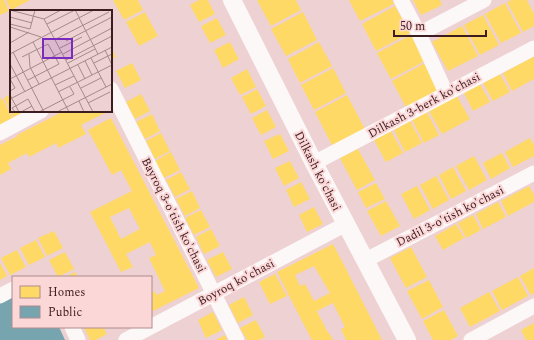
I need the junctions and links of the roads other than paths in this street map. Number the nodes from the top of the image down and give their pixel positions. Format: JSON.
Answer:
{"nodes":[{"id":1,"x":232,"y":0,"type":"edge"},
{"id":2,"x":401,"y":0,"type":"edge"},
{"id":3,"x":484,"y":0,"type":"edge"},
{"id":4,"x":419,"y":34,"type":"junction"},
{"id":5,"x":534,"y":48,"type":"edge"},
{"id":6,"x":112,"y":91,"type":"edge"},
{"id":7,"x":446,"y":93,"type":"junction"},
{"id":8,"x":39,"y":112,"type":"edge"},
{"id":9,"x":0,"y":133,"type":"edge"},
{"id":10,"x":314,"y":163,"type":"junction"},
{"id":11,"x":534,"y":173,"type":"edge"},
{"id":12,"x":346,"y":224,"type":"junction"},
{"id":13,"x":366,"y":260,"type":"junction"},
{"id":14,"x":12,"y":290,"type":"edge"},
{"id":15,"x":214,"y":294,"type":"junction"},
{"id":16,"x":0,"y":296,"type":"edge"},
{"id":17,"x":534,"y":306,"type":"edge"},
{"id":18,"x":152,"y":326,"type":"edge"},
{"id":19,"x":72,"y":328,"type":"edge"},
{"id":20,"x":149,"y":328,"type":"edge"},
{"id":21,"x":78,"y":340,"type":"edge"},
{"id":22,"x":126,"y":340,"type":"edge"},
{"id":23,"x":238,"y":340,"type":"edge"},
{"id":24,"x":407,"y":340,"type":"edge"},
{"id":25,"x":471,"y":340,"type":"edge"}],
"edges":[{"from":1,"to":10,"type":"street","name":"Dilkash ko'chasi"},
{"from":2,"to":4,"type":"street"},
{"from":3,"to":4,"type":"street"},
{"from":4,"to":7,"type":"street"},
{"from":5,"to":7,"type":"street","name":"Dilkash 3-berk ko'chasi"},
{"from":6,"to":15,"type":"street","name":"Bayroq 3-o'tish ko'chasi"},
{"from":7,"to":10,"type":"street","name":"Dilkash 3-berk ko'chasi"},
{"from":8,"to":9,"type":"street"},
{"from":10,"to":12,"type":"street","name":"Dilkash ko'chasi"},
{"from":11,"to":13,"type":"street","name":"Dadil 3-o'tish ko'chasi"},
{"from":12,"to":13,"type":"street","name":"Dilkash ko'chasi"},
{"from":12,"to":15,"type":"street","name":"Boyroq ko'chasi"},
{"from":13,"to":24,"type":"street","name":"Dilkash ko'chasi"},
{"from":14,"to":16,"type":"street"},
{"from":15,"to":18,"type":"street","name":"Boyroq ko'chasi"},
{"from":15,"to":23,"type":"street","name":"Bayroq 3-o'tish ko'chasi"},
{"from":17,"to":25,"type":"street"},
{"from":19,"to":21,"type":"street"},
{"from":20,"to":22,"type":"street","name":"Boyroq ko'chasi"}]}
